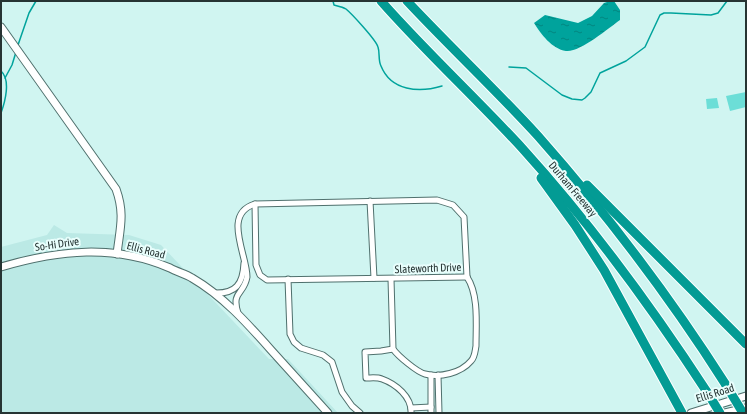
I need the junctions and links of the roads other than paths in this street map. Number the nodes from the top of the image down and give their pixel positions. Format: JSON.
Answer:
{"nodes":[{"id":1,"x":381,"y":1,"type":"edge"},
{"id":2,"x":407,"y":1,"type":"edge"},
{"id":3,"x":1,"y":27,"type":"edge"},
{"id":4,"x":484,"y":107,"type":"junction"},
{"id":5,"x":537,"y":135,"type":"junction"},
{"id":6,"x":370,"y":201,"type":"junction"},
{"id":7,"x":255,"y":204,"type":"junction"},
{"id":8,"x":117,"y":254,"type":"junction"},
{"id":9,"x":244,"y":260,"type":"junction"},
{"id":10,"x":1,"y":267,"type":"edge"},
{"id":11,"x":467,"y":277,"type":"junction"},
{"id":12,"x":374,"y":278,"type":"junction"},
{"id":13,"x":288,"y":279,"type":"junction"},
{"id":14,"x":391,"y":279,"type":"junction"},
{"id":15,"x":213,"y":293,"type":"junction"},
{"id":16,"x":239,"y":315,"type":"junction"},
{"id":17,"x":746,"y":344,"type":"edge"},
{"id":18,"x":393,"y":349,"type":"junction"},
{"id":19,"x":431,"y":375,"type":"junction"},
{"id":20,"x":438,"y":375,"type":"junction"},
{"id":21,"x":746,"y":396,"type":"edge"},
{"id":22,"x":746,"y":408,"type":"edge"},
{"id":23,"x":431,"y":410,"type":"edge"},
{"id":24,"x":411,"y":411,"type":"edge"},
{"id":25,"x":328,"y":413,"type":"edge"},
{"id":26,"x":360,"y":413,"type":"edge"},
{"id":27,"x":439,"y":413,"type":"edge"},
{"id":28,"x":682,"y":413,"type":"edge"},
{"id":29,"x":691,"y":413,"type":"edge"},
{"id":30,"x":720,"y":413,"type":"edge"},
{"id":31,"x":725,"y":413,"type":"edge"},
{"id":32,"x":743,"y":413,"type":"edge"}],
"edges":[{"from":1,"to":4,"type":"highway","name":"Durham Freeway"},
{"from":2,"to":5,"type":"highway","name":"Durham Freeway"},
{"from":3,"to":8,"type":"main road","name":"Ellis Road"},
{"from":4,"to":28,"type":"highway"},
{"from":4,"to":30,"type":"highway","name":"Durham Freeway","bridge":true},
{"from":5,"to":17,"type":"highway"},
{"from":5,"to":32,"type":"highway","name":"Durham Freeway","bridge":true},
{"from":6,"to":7,"type":"street","name":"Slateworth Drive"},
{"from":6,"to":11,"type":"street","name":"Slateworth Drive"},
{"from":6,"to":12,"type":"street"},
{"from":7,"to":9,"type":"street"},
{"from":7,"to":13,"type":"street","name":"Slateworth Drive"},
{"from":8,"to":10,"type":"main road","name":"So-Hi Drive"},
{"from":8,"to":15,"type":"main road","name":"Ellis Road"},
{"from":9,"to":15,"type":"street"},
{"from":9,"to":16,"type":"street"},
{"from":11,"to":14,"type":"street","name":"Slateworth Drive"},
{"from":11,"to":20,"type":"street"},
{"from":12,"to":13,"type":"street","name":"Slateworth Drive"},
{"from":12,"to":14,"type":"street","name":"Slateworth Drive"},
{"from":13,"to":26,"type":"street"},
{"from":14,"to":18,"type":"street"},
{"from":15,"to":16,"type":"main road","name":"Ellis Road"},
{"from":16,"to":25,"type":"main road","name":"Ellis Road"},
{"from":18,"to":19,"type":"street"},
{"from":18,"to":24,"type":"street"},
{"from":19,"to":20,"type":"street"},
{"from":19,"to":23,"type":"street"},
{"from":20,"to":27,"type":"street"},
{"from":21,"to":29,"type":"main road","name":"Ellis Road"},
{"from":22,"to":31,"type":"main road","name":"Ellis Road"},
{"from":23,"to":24,"type":"street"}]}
